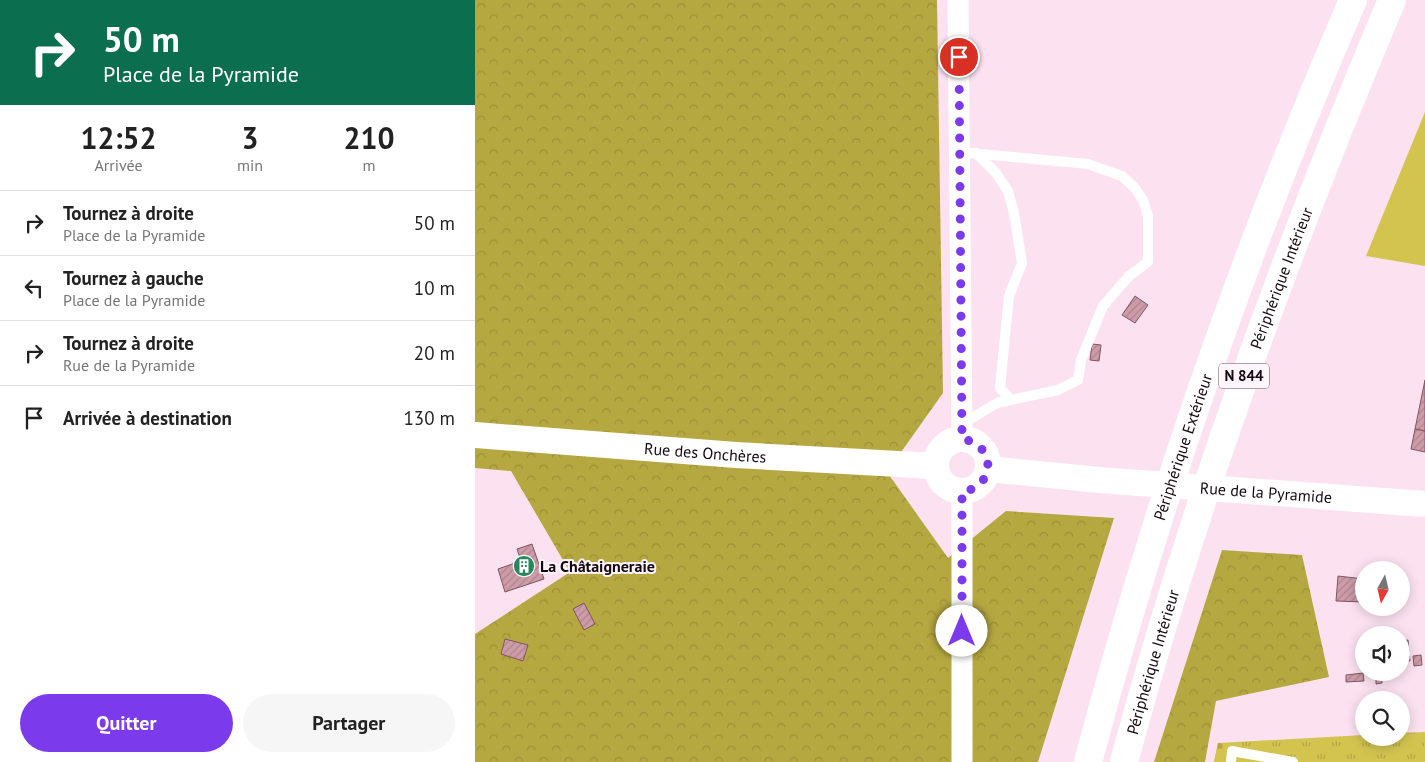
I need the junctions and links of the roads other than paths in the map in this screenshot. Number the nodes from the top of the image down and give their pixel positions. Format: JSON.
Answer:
{"nodes":[{"id":1,"x":958,"y":0,"type":"edge"},
{"id":2,"x":1353,"y":0,"type":"edge"},
{"id":3,"x":1392,"y":0,"type":"edge"},
{"id":4,"x":968,"y":153,"type":"junction"},
{"id":5,"x":1011,"y":400,"type":"junction"},
{"id":6,"x":962,"y":432,"type":"junction"},
{"id":7,"x":475,"y":435,"type":"edge"},
{"id":8,"x":935,"y":466,"type":"junction"},
{"id":9,"x":988,"y":469,"type":"junction"},
{"id":10,"x":962,"y":492,"type":"junction"},
{"id":11,"x":1425,"y":504,"type":"edge"},
{"id":12,"x":1286,"y":761,"type":"edge"},
{"id":13,"x":962,"y":762,"type":"edge"},
{"id":14,"x":1088,"y":762,"type":"edge"},
{"id":15,"x":1125,"y":762,"type":"edge"},
{"id":16,"x":1231,"y":762,"type":"edge"}],
"edges":[{"from":1,"to":4,"type":"street"},
{"from":2,"to":14,"type":"highway","name":"Périphérique Extérieur","number":"N 844"},
{"from":3,"to":15,"type":"highway","name":"Périphérique Intérieur","number":"N 844"},
{"from":4,"to":5,"type":"lane"},
{"from":4,"to":5,"type":"lane"},
{"from":4,"to":6,"type":"street"},
{"from":5,"to":6,"type":"lane"},
{"from":6,"to":8,"type":"street"},
{"from":6,"to":9,"type":"street"},
{"from":7,"to":8,"type":"street","name":"Rue des Onchères"},
{"from":8,"to":10,"type":"street"},
{"from":9,"to":10,"type":"street"},
{"from":9,"to":11,"type":"street","name":"Rue de la Pyramide"},
{"from":10,"to":13,"type":"street"},
{"from":12,"to":16,"type":"lane"}]}
